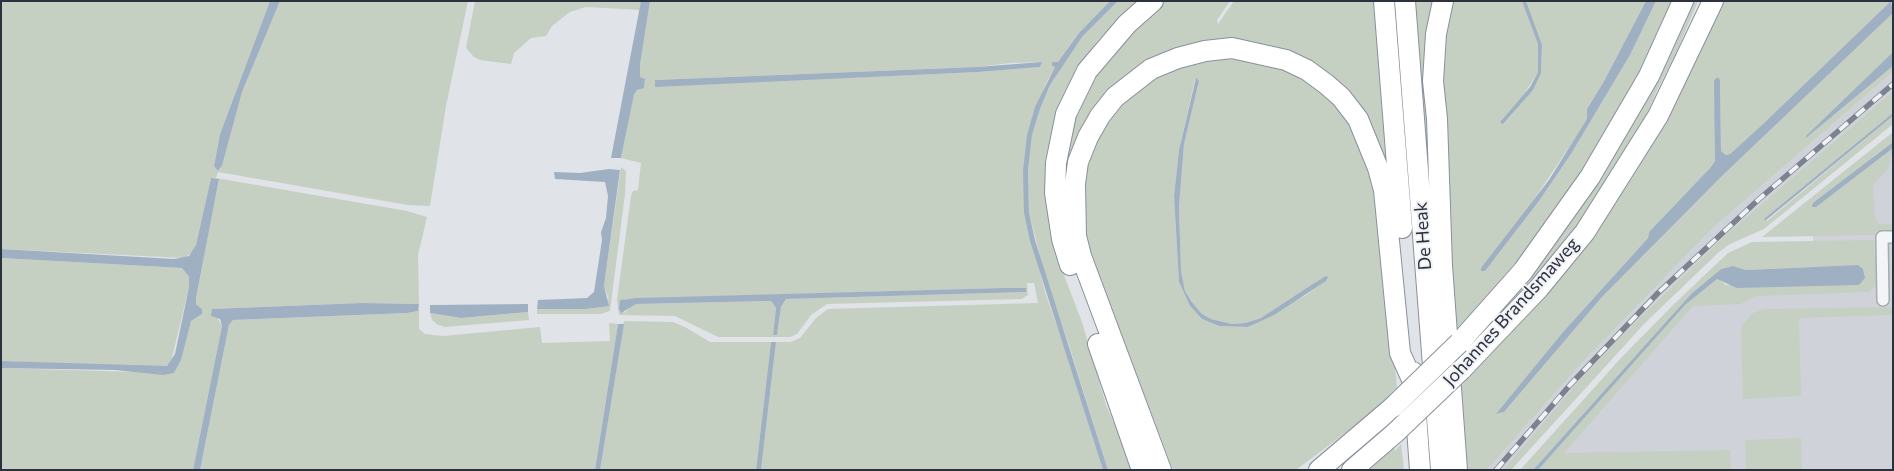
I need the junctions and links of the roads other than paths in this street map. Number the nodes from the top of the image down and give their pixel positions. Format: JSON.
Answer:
{"nodes":[{"id":1,"x":1153,"y":1,"type":"edge"},
{"id":2,"x":1384,"y":1,"type":"edge"},
{"id":3,"x":1405,"y":1,"type":"edge"},
{"id":4,"x":1443,"y":1,"type":"edge"},
{"id":5,"x":1683,"y":1,"type":"edge"},
{"id":6,"x":1713,"y":1,"type":"edge"},
{"id":7,"x":1893,"y":237,"type":"edge"},
{"id":8,"x":1883,"y":300,"type":"dead end"},
{"id":9,"x":1414,"y":384,"type":"junction"},
{"id":10,"x":1142,"y":470,"type":"edge"},
{"id":11,"x":1160,"y":470,"type":"edge"},
{"id":12,"x":1319,"y":470,"type":"edge"},
{"id":13,"x":1352,"y":470,"type":"edge"},
{"id":14,"x":1420,"y":470,"type":"edge"},
{"id":15,"x":1441,"y":470,"type":"edge"},
{"id":16,"x":1456,"y":470,"type":"edge"}],
"edges":[{"from":1,"to":10,"type":"highway"},
{"from":2,"to":9,"type":"highway","name":"De Heak"},
{"from":3,"to":15,"type":"highway","name":"De Heak"},
{"from":4,"to":16,"type":"highway"},
{"from":5,"to":12,"type":"highway","name":"Johannes Brandsmaweg","bridge":true},
{"from":6,"to":13,"type":"highway","name":"Johannes Brandsmaweg","bridge":true},
{"from":7,"to":8,"type":"street"},
{"from":9,"to":11,"type":"highway"},
{"from":9,"to":14,"type":"highway","name":"De Heak"}]}
